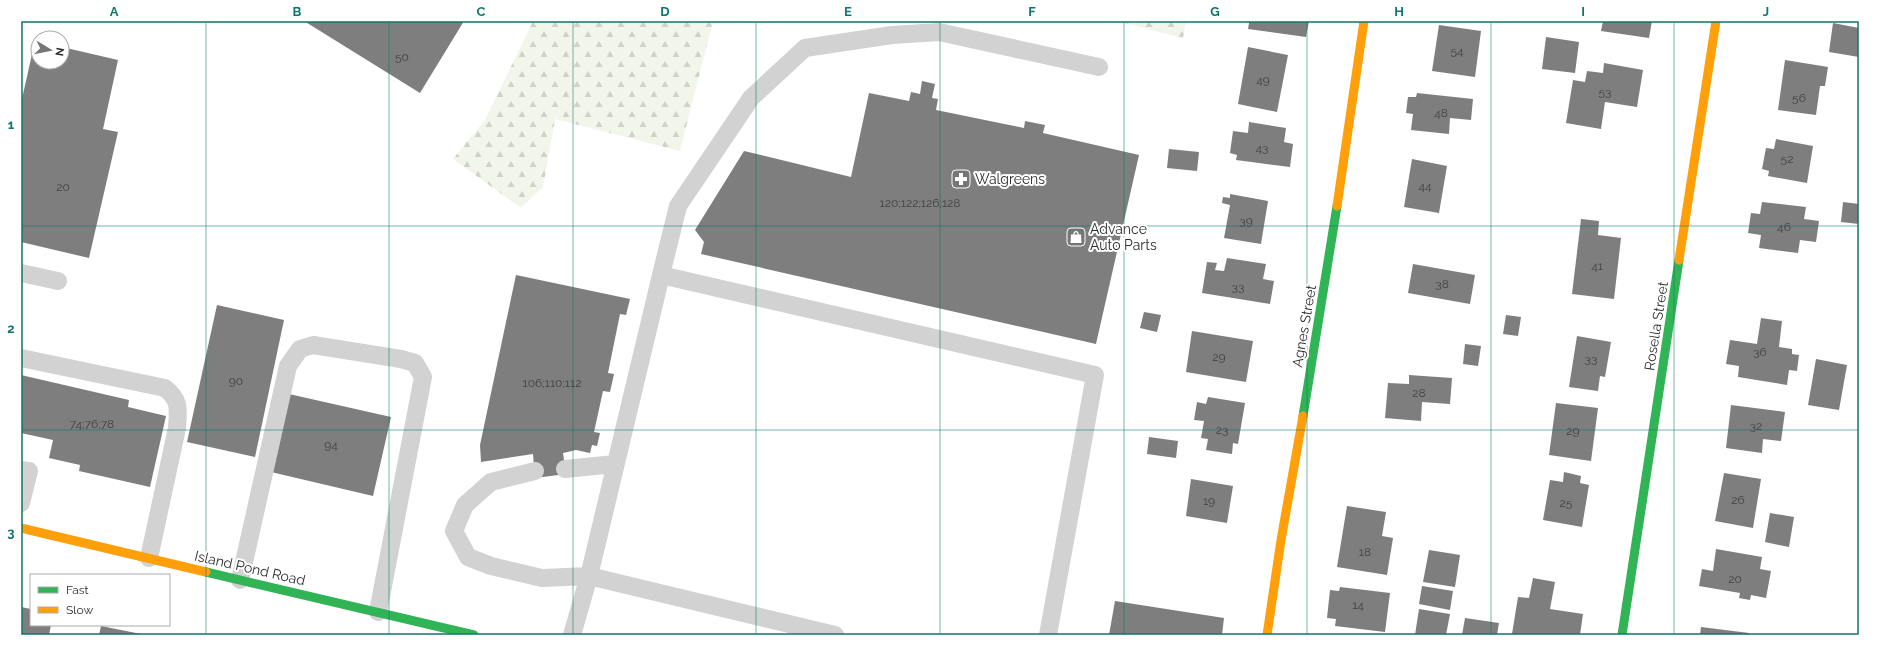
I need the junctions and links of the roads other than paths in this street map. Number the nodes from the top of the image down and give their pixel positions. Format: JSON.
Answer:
{"nodes":[{"id":1,"x":1364,"y":21,"type":"edge"},
{"id":2,"x":1716,"y":21,"type":"edge"},
{"id":3,"x":1099,"y":67,"type":"dead end"},
{"id":4,"x":21,"y":274,"type":"edge"},
{"id":5,"x":661,"y":276,"type":"junction"},
{"id":6,"x":58,"y":282,"type":"dead end"},
{"id":7,"x":21,"y":358,"type":"edge"},
{"id":8,"x":615,"y":464,"type":"junction"},
{"id":9,"x":565,"y":469,"type":"dead end"},
{"id":10,"x":21,"y":470,"type":"edge"},
{"id":11,"x":534,"y":471,"type":"dead end"},
{"id":12,"x":21,"y":503,"type":"edge"},
{"id":13,"x":21,"y":528,"type":"edge"},
{"id":14,"x":148,"y":558,"type":"junction"},
{"id":15,"x":588,"y":576,"type":"junction"},
{"id":16,"x":240,"y":580,"type":"junction"},
{"id":17,"x":378,"y":612,"type":"junction"},
{"id":18,"x":776,"y":628,"type":"edge"},
{"id":19,"x":474,"y":635,"type":"edge"},
{"id":20,"x":572,"y":635,"type":"edge"},
{"id":21,"x":835,"y":635,"type":"edge"},
{"id":22,"x":1048,"y":635,"type":"edge"},
{"id":23,"x":1267,"y":635,"type":"edge"},
{"id":24,"x":1622,"y":635,"type":"edge"}],
"edges":[{"from":1,"to":23,"type":"street","name":"Agnes Street"},
{"from":2,"to":24,"type":"street","name":"Rosella Street"},
{"from":3,"to":5,"type":"lane"},
{"from":4,"to":6,"type":"lane"},
{"from":5,"to":8,"type":"lane"},
{"from":5,"to":22,"type":"lane"},
{"from":7,"to":14,"type":"lane"},
{"from":8,"to":9,"type":"lane"},
{"from":8,"to":15,"type":"lane"},
{"from":10,"to":12,"type":"lane"},
{"from":11,"to":15,"type":"lane"},
{"from":13,"to":14,"type":"street","name":"Island Pond Road"},
{"from":14,"to":16,"type":"street","name":"Island Pond Road"},
{"from":15,"to":18,"type":"lane"},
{"from":15,"to":20,"type":"lane"},
{"from":16,"to":17,"type":"street","name":"Island Pond Road"},
{"from":16,"to":17,"type":"lane"},
{"from":17,"to":19,"type":"street","name":"Island Pond Road"},
{"from":18,"to":21,"type":"lane"}]}
